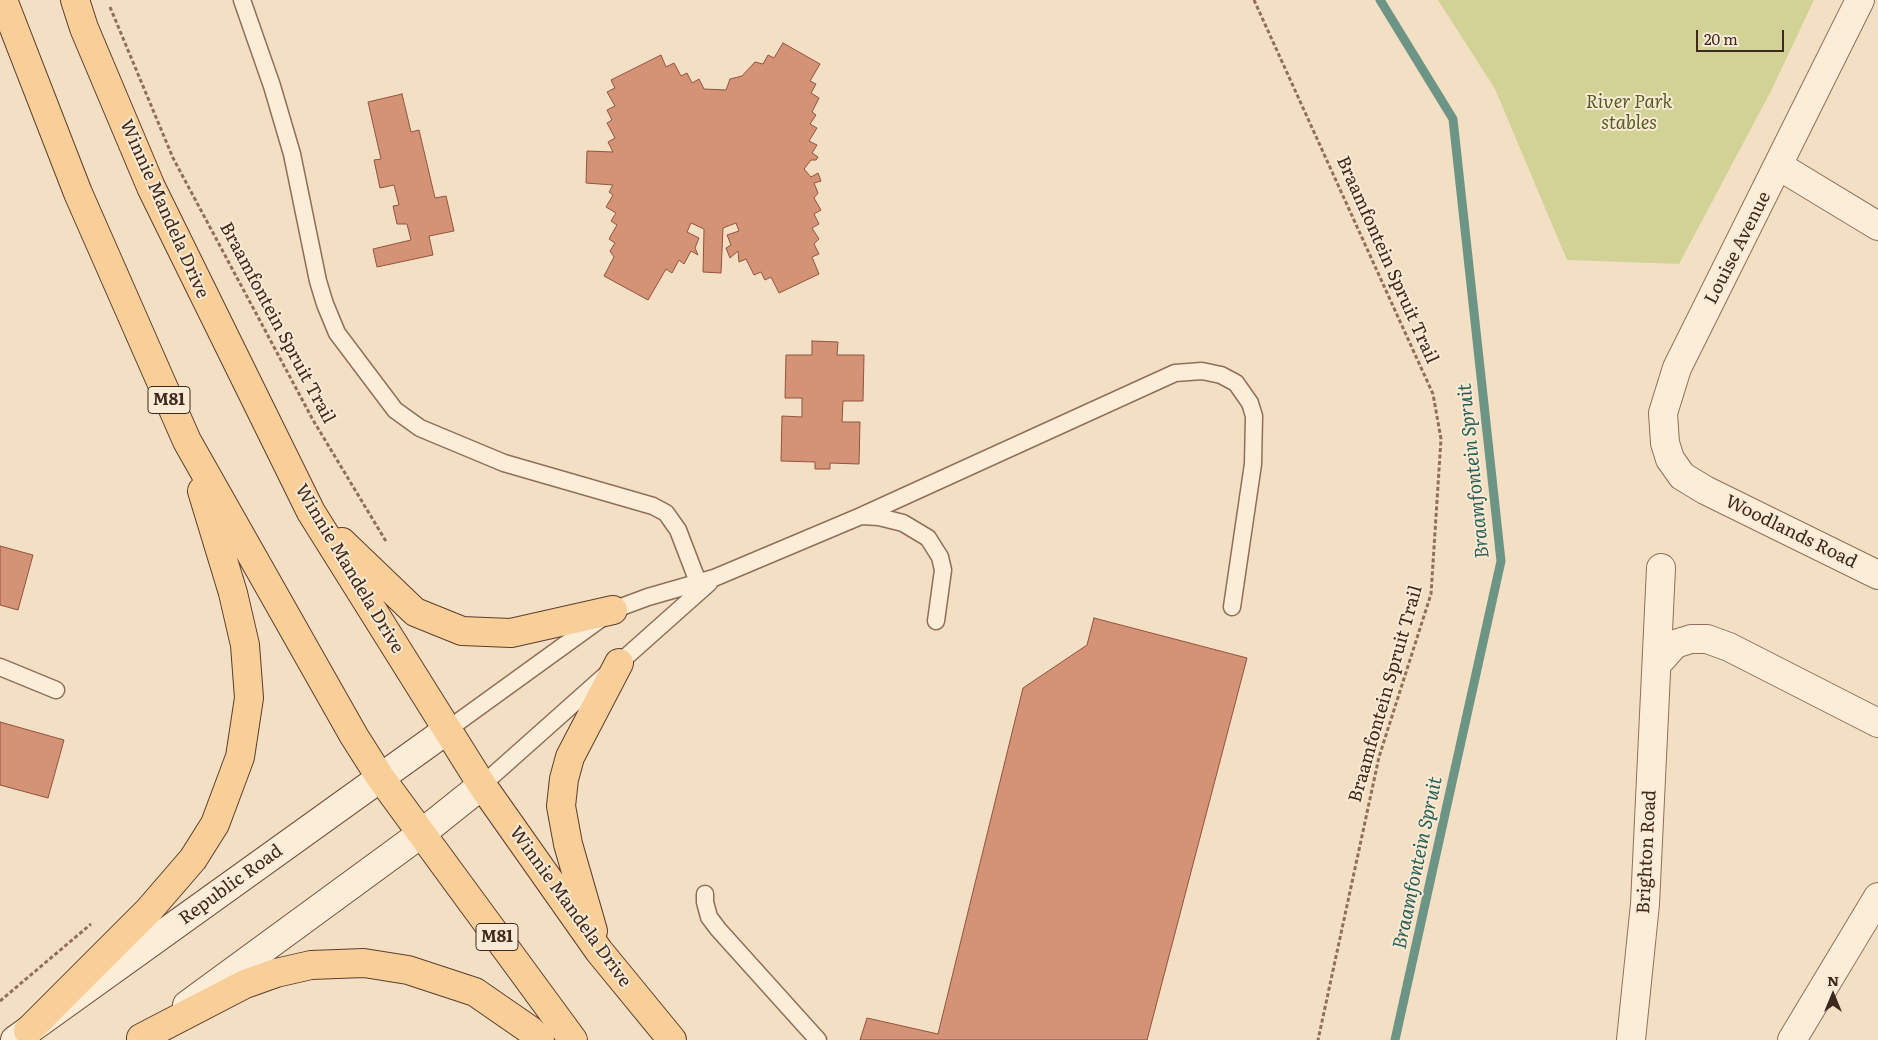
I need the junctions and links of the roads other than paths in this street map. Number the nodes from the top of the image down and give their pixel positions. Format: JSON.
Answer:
{"nodes":[{"id":1,"x":3,"y":0,"type":"edge"},
{"id":2,"x":75,"y":0,"type":"edge"},
{"id":3,"x":242,"y":0,"type":"edge"},
{"id":4,"x":1860,"y":0,"type":"edge"},
{"id":5,"x":1779,"y":166,"type":"junction"},
{"id":6,"x":1878,"y":226,"type":"edge"},
{"id":7,"x":187,"y":441,"type":"junction"},
{"id":8,"x":1705,"y":490,"type":"joint"},
{"id":9,"x":311,"y":512,"type":"junction"},
{"id":10,"x":861,"y":516,"type":"junction"},
{"id":11,"x":1661,"y":568,"type":"dead end"},
{"id":12,"x":1878,"y":575,"type":"edge"},
{"id":13,"x":700,"y":586,"type":"junction"},
{"id":14,"x":1232,"y":607,"type":"dead end"},
{"id":15,"x":613,"y":610,"type":"junction"},
{"id":16,"x":936,"y":621,"type":"dead end"},
{"id":17,"x":619,"y":662,"type":"junction"},
{"id":18,"x":1658,"y":662,"type":"junction"},
{"id":19,"x":0,"y":666,"type":"edge"},
{"id":20,"x":56,"y":690,"type":"dead end"},
{"id":21,"x":1878,"y":723,"type":"edge"},
{"id":22,"x":447,"y":730,"type":"junction"},
{"id":23,"x":380,"y":777,"type":"junction"},
{"id":24,"x":482,"y":785,"type":"junction"},
{"id":25,"x":422,"y":833,"type":"junction"},
{"id":26,"x":705,"y":894,"type":"dead end"},
{"id":27,"x":1878,"y":897,"type":"edge"},
{"id":28,"x":599,"y":951,"type":"junction"},
{"id":29,"x":22,"y":1036,"type":"edge"},
{"id":30,"x":140,"y":1039,"type":"edge"},
{"id":31,"x":540,"y":1040,"type":"edge"},
{"id":32,"x":573,"y":1040,"type":"edge"},
{"id":33,"x":672,"y":1040,"type":"edge"},
{"id":34,"x":818,"y":1040,"type":"edge"},
{"id":35,"x":1631,"y":1040,"type":"edge"},
{"id":36,"x":1792,"y":1040,"type":"edge"}],
"edges":[{"from":1,"to":7,"type":"main road","number":"M81"},
{"from":2,"to":9,"type":"main road","name":"Winnie Mandela Drive"},
{"from":3,"to":13,"type":"lane"},
{"from":4,"to":5,"type":"street","name":"Louise Avenue"},
{"from":5,"to":6,"type":"street"},
{"from":5,"to":8,"type":"street","name":"Louise Avenue"},
{"from":7,"to":23,"type":"main road","number":"M81"},
{"from":7,"to":29,"type":"main road"},
{"from":8,"to":12,"type":"street","name":"Woodlands Road"},
{"from":9,"to":15,"type":"main road"},
{"from":9,"to":22,"type":"main road","name":"Winnie Mandela Drive"},
{"from":10,"to":13,"type":"lane"},
{"from":10,"to":14,"type":"lane"},
{"from":10,"to":16,"type":"lane"},
{"from":11,"to":18,"type":"street","name":"Brighton Road"},
{"from":13,"to":15,"type":"lane"},
{"from":13,"to":17,"type":"lane"},
{"from":15,"to":22,"type":"lane"},
{"from":17,"to":24,"type":"lane"},
{"from":17,"to":28,"type":"main road"},
{"from":18,"to":21,"type":"street"},
{"from":18,"to":35,"type":"street","name":"Brighton Road"},
{"from":19,"to":20,"type":"lane"},
{"from":22,"to":23,"type":"street","name":"Republic Road"},
{"from":22,"to":24,"type":"main road","name":"Winnie Mandela Drive"},
{"from":23,"to":25,"type":"main road","number":"M81"},
{"from":23,"to":29,"type":"street","name":"Republic Road"},
{"from":24,"to":25,"type":"street"},
{"from":24,"to":28,"type":"main road","name":"Winnie Mandela Drive"},
{"from":25,"to":30,"type":"street"},
{"from":25,"to":32,"type":"main road","number":"M81"},
{"from":26,"to":34,"type":"lane"},
{"from":27,"to":36,"type":"street"},
{"from":28,"to":33,"type":"main road","name":"Winnie Mandela Drive"},
{"from":30,"to":31,"type":"main road"}]}
